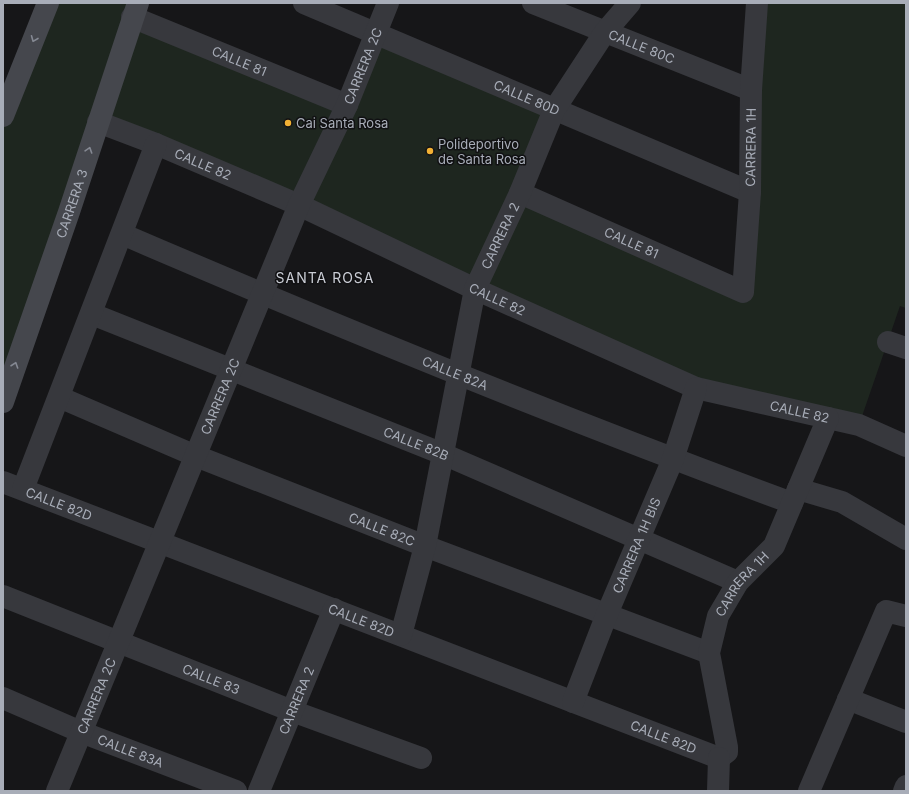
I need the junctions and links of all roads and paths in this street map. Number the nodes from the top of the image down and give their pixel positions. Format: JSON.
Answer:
{"nodes":[{"id":1,"x":48,"y":3,"type":"edge"},
{"id":2,"x":304,"y":3,"type":"edge"},
{"id":3,"x":388,"y":3,"type":"edge"},
{"id":4,"x":533,"y":3,"type":"edge"},
{"id":5,"x":630,"y":3,"type":"edge"},
{"id":6,"x":758,"y":3,"type":"edge"},
{"id":7,"x":135,"y":10,"type":"edge"},
{"id":8,"x":605,"y":32,"type":"junction"},
{"id":9,"x":377,"y":33,"type":"junction"},
{"id":10,"x":751,"y":90,"type":"junction"},
{"id":11,"x":347,"y":105,"type":"junction"},
{"id":12,"x":4,"y":109,"type":"edge"},
{"id":13,"x":554,"y":110,"type":"junction"},
{"id":14,"x":98,"y":122,"type":"junction"},
{"id":15,"x":156,"y":144,"type":"junction"},
{"id":16,"x":750,"y":192,"type":"junction"},
{"id":17,"x":520,"y":193,"type":"junction"},
{"id":18,"x":299,"y":205,"type":"junction"},
{"id":19,"x":122,"y":234,"type":"junction"},
{"id":20,"x":475,"y":289,"type":"junction"},
{"id":21,"x":743,"y":292,"type":"joint"},
{"id":22,"x":262,"y":294,"type":"junction"},
{"id":23,"x":92,"y":314,"type":"junction"},
{"id":24,"x":231,"y":370,"type":"junction"},
{"id":25,"x":460,"y":374,"type":"junction"},
{"id":26,"x":696,"y":388,"type":"junction"},
{"id":27,"x":59,"y":396,"type":"junction"},
{"id":28,"x":3,"y":402,"type":"edge"},
{"id":29,"x":828,"y":418,"type":"junction"},
{"id":30,"x":906,"y":446,"type":"edge"},
{"id":31,"x":443,"y":454,"type":"junction"},
{"id":32,"x":196,"y":456,"type":"junction"},
{"id":33,"x":673,"y":459,"type":"junction"},
{"id":34,"x":13,"y":485,"type":"edge"},
{"id":35,"x":795,"y":496,"type":"junction"},
{"id":36,"x":639,"y":538,"type":"junction"},
{"id":37,"x":906,"y":539,"type":"edge"},
{"id":38,"x":160,"y":542,"type":"junction"},
{"id":39,"x":425,"y":546,"type":"junction"},
{"id":40,"x":738,"y":582,"type":"junction"},
{"id":41,"x":3,"y":596,"type":"edge"},
{"id":42,"x":334,"y":609,"type":"junction"},
{"id":43,"x":607,"y":614,"type":"junction"},
{"id":44,"x":906,"y":616,"type":"edge"},
{"id":45,"x":401,"y":635,"type":"junction"},
{"id":46,"x":119,"y":642,"type":"junction"},
{"id":47,"x":709,"y":653,"type":"junction"},
{"id":48,"x":3,"y":698,"type":"edge"},
{"id":49,"x":848,"y":699,"type":"junction"},
{"id":50,"x":574,"y":702,"type":"junction"},
{"id":51,"x":292,"y":711,"type":"junction"},
{"id":52,"x":906,"y":722,"type":"edge"},
{"id":53,"x":81,"y":732,"type":"junction"},
{"id":54,"x":420,"y":758,"type":"dead end"},
{"id":55,"x":719,"y":758,"type":"junction"},
{"id":56,"x":906,"y":786,"type":"edge"},
{"id":57,"x":226,"y":789,"type":"edge"},
{"id":58,"x":57,"y":791,"type":"edge"},
{"id":59,"x":259,"y":791,"type":"edge"},
{"id":60,"x":718,"y":791,"type":"edge"},
{"id":61,"x":809,"y":791,"type":"edge"},
{"id":62,"x":904,"y":791,"type":"edge"}],
"edges":[{"from":1,"to":12,"type":"main road","one_way":true},
{"from":2,"to":9,"type":"street","name":"CALLE 80D"},
{"from":3,"to":9,"type":"street","name":"CARRERA 2C"},
{"from":4,"to":8,"type":"street","name":"CALLE 80C"},
{"from":5,"to":8,"type":"street","name":"CARRERA 2"},
{"from":6,"to":10,"type":"street","name":"CARRERA 1H"},
{"from":7,"to":11,"type":"street","name":"CALLE 81"},
{"from":7,"to":14,"type":"main road","name":"CARRERA 3"},
{"from":8,"to":10,"type":"street","name":"CALLE 80C"},
{"from":8,"to":13,"type":"street","name":"CARRERA 2"},
{"from":9,"to":11,"type":"street","name":"CARRERA 2C"},
{"from":9,"to":13,"type":"street","name":"CALLE 80D"},
{"from":10,"to":16,"type":"street","name":"CARRERA 1H"},
{"from":11,"to":18,"type":"street","name":"CARRERA 2C"},
{"from":13,"to":16,"type":"street","name":"CALLE 80D"},
{"from":13,"to":17,"type":"street","name":"CARRERA 2"},
{"from":14,"to":15,"type":"street","name":"CALLE 82"},
{"from":28,"to":14,"type":"main road","name":"CARRERA 3","one_way":true},
{"from":15,"to":18,"type":"street","name":"CALLE 82"},
{"from":15,"to":19,"type":"street"},
{"from":16,"to":21,"type":"street","name":"CARRERA 1H"},
{"from":17,"to":20,"type":"street","name":"CARRERA 2"},
{"from":17,"to":21,"type":"street","name":"CALLE 81"},
{"from":18,"to":20,"type":"street","name":"CALLE 82"},
{"from":18,"to":22,"type":"street","name":"CARRERA 2C"},
{"from":19,"to":22,"type":"street","name":"CALLE 82A"},
{"from":19,"to":23,"type":"street"},
{"from":20,"to":25,"type":"street","name":"CARRERA 2"},
{"from":20,"to":26,"type":"street","name":"CALLE 82"},
{"from":22,"to":24,"type":"street","name":"CARRERA 2C"},
{"from":22,"to":25,"type":"street","name":"CALLE 82A"},
{"from":23,"to":24,"type":"street","name":"CALLE 82B"},
{"from":23,"to":27,"type":"street"},
{"from":24,"to":31,"type":"street","name":"CALLE 82B"},
{"from":24,"to":32,"type":"street","name":"CARRERA 2C"},
{"from":25,"to":31,"type":"street","name":"CARRERA 2"},
{"from":25,"to":33,"type":"street","name":"CALLE 82A"},
{"from":26,"to":29,"type":"street","name":"CALLE 82"},
{"from":26,"to":33,"type":"street","name":"CARRERA 1H BIS"},
{"from":27,"to":32,"type":"street","name":"CALLE 82C"},
{"from":27,"to":34,"type":"street"},
{"from":29,"to":30,"type":"street","name":"CALLE 82"},
{"from":29,"to":35,"type":"street","name":"CARRERA 1H"},
{"from":31,"to":36,"type":"street","name":"CALLE 82B"},
{"from":31,"to":39,"type":"street","name":"CARRERA 2"},
{"from":32,"to":38,"type":"street","name":"CARRERA 2C"},
{"from":32,"to":39,"type":"street","name":"CALLE 82C"},
{"from":33,"to":35,"type":"street","name":"CALLE 82A"},
{"from":33,"to":36,"type":"street","name":"CARRERA 1H BIS"},
{"from":34,"to":38,"type":"street","name":"CALLE 82D"},
{"from":35,"to":37,"type":"street","name":"CALLE 82A"},
{"from":35,"to":40,"type":"street","name":"CARRERA 1H"},
{"from":36,"to":40,"type":"street","name":"CALLE 82B"},
{"from":36,"to":43,"type":"street","name":"CARRERA 1H BIS"},
{"from":38,"to":42,"type":"street","name":"CALLE 82D"},
{"from":38,"to":46,"type":"street","name":"CARRERA 2C"},
{"from":39,"to":43,"type":"street","name":"CALLE 82C"},
{"from":39,"to":45,"type":"street","name":"CARRERA 2"},
{"from":40,"to":47,"type":"street","name":"CARRERA 1H"},
{"from":41,"to":46,"type":"street","name":"CALLE 83"},
{"from":42,"to":45,"type":"street","name":"CALLE 82D"},
{"from":42,"to":51,"type":"street","name":"CARRERA 2"},
{"from":43,"to":47,"type":"street","name":"CALLE 82C"},
{"from":43,"to":50,"type":"street","name":"CARRERA 1H BIS"},
{"from":44,"to":49,"type":"street"},
{"from":45,"to":50,"type":"street","name":"CALLE 82D"},
{"from":46,"to":51,"type":"street","name":"CALLE 83"},
{"from":46,"to":53,"type":"street","name":"CARRERA 2C"},
{"from":47,"to":55,"type":"street","name":"CARRERA 1H"},
{"from":48,"to":53,"type":"street","name":"CALLE 83A"},
{"from":49,"to":52,"type":"street"},
{"from":49,"to":61,"type":"street"},
{"from":50,"to":55,"type":"street","name":"CALLE 82D"},
{"from":51,"to":54,"type":"street","name":"CALLE 83"},
{"from":51,"to":59,"type":"street","name":"CARRERA 2"},
{"from":53,"to":57,"type":"street","name":"CALLE 83A"},
{"from":53,"to":58,"type":"street","name":"CARRERA 2C"},
{"from":55,"to":60,"type":"street"},
{"from":56,"to":62,"type":"street"}]}
